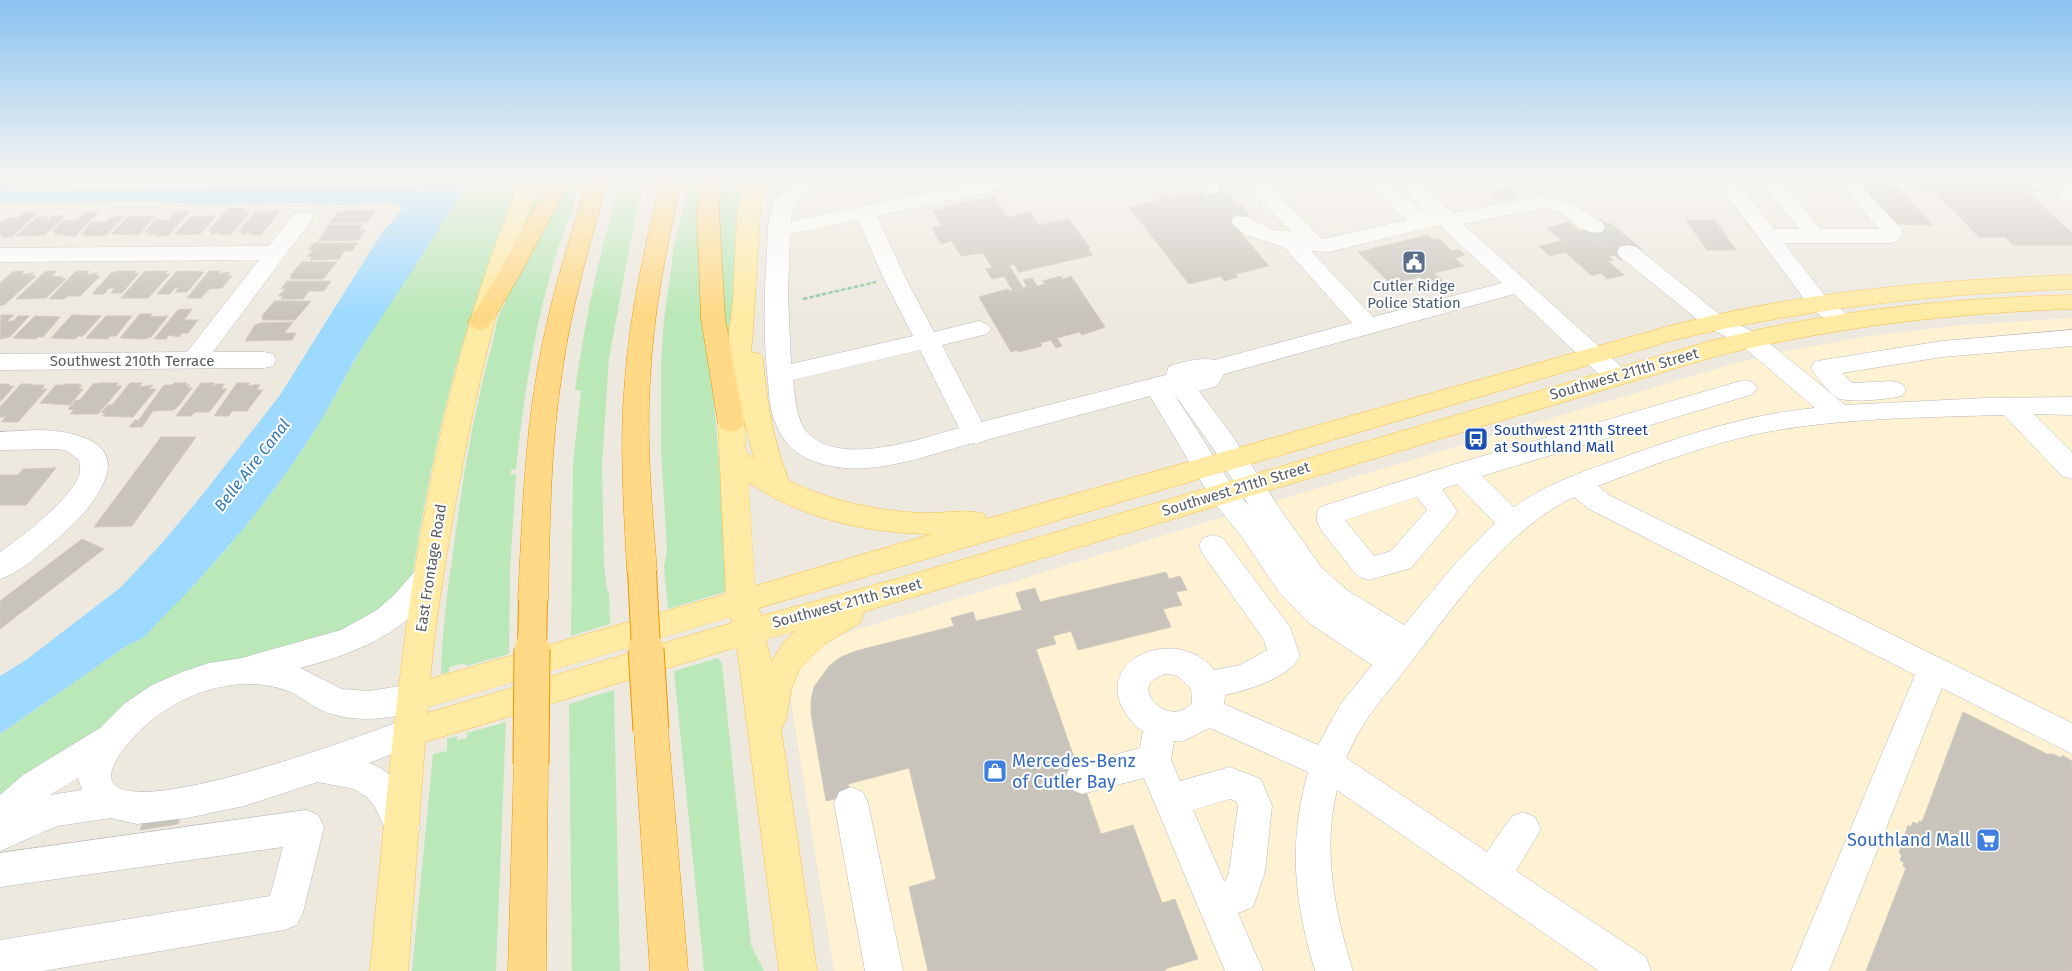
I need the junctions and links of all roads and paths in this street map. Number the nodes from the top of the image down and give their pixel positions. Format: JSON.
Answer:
{"nodes":[{"id":1,"x":298,"y":223,"type":"edge"},
{"id":2,"x":513,"y":223,"type":"edge"},
{"id":3,"x":534,"y":223,"type":"edge"},
{"id":4,"x":585,"y":223,"type":"edge"},
{"id":5,"x":661,"y":223,"type":"edge"},
{"id":6,"x":709,"y":223,"type":"edge"},
{"id":7,"x":748,"y":223,"type":"edge"},
{"id":8,"x":780,"y":223,"type":"edge"},
{"id":9,"x":812,"y":223,"type":"edge"},
{"id":10,"x":870,"y":223,"type":"edge"},
{"id":11,"x":1244,"y":223,"type":"tunnel mouth"},
{"id":12,"x":1274,"y":223,"type":"edge"},
{"id":13,"x":1295,"y":223,"type":"edge"},
{"id":14,"x":1417,"y":223,"type":"edge"},
{"id":15,"x":1453,"y":223,"type":"edge"},
{"id":16,"x":1588,"y":223,"type":"edge"},
{"id":17,"x":1758,"y":223,"type":"edge"},
{"id":18,"x":1805,"y":223,"type":"edge"},
{"id":19,"x":1885,"y":223,"type":"edge"},
{"id":20,"x":1594,"y":227,"type":"tunnel mouth"},
{"id":21,"x":780,"y":230,"type":"junction"},
{"id":22,"x":1768,"y":236,"type":"junction"},
{"id":23,"x":1816,"y":237,"type":"junction"},
{"id":24,"x":1292,"y":243,"type":"junction"},
{"id":25,"x":1628,"y":252,"type":"tunnel mouth"},
{"id":26,"x":275,"y":253,"type":"junction"},
{"id":27,"x":0,"y":255,"type":"edge"},
{"id":28,"x":880,"y":282,"type":"dead end"},
{"id":29,"x":2072,"y":282,"type":"edge"},
{"id":30,"x":1518,"y":286,"type":"junction"},
{"id":31,"x":803,"y":299,"type":"dead end"},
{"id":32,"x":744,"y":300,"type":"junction"},
{"id":33,"x":1818,"y":302,"type":"junction"},
{"id":34,"x":2072,"y":302,"type":"edge"},
{"id":35,"x":480,"y":322,"type":"junction"},
{"id":36,"x":1715,"y":322,"type":"junction"},
{"id":37,"x":1842,"y":322,"type":"junction"},
{"id":38,"x":1368,"y":326,"type":"junction"},
{"id":39,"x":978,"y":329,"type":"dead end"},
{"id":40,"x":2072,"y":338,"type":"edge"},
{"id":41,"x":928,"y":341,"type":"junction"},
{"id":42,"x":1740,"y":342,"type":"junction"},
{"id":43,"x":1592,"y":355,"type":"junction"},
{"id":44,"x":264,"y":360,"type":"dead end"},
{"id":45,"x":194,"y":361,"type":"junction"},
{"id":46,"x":1870,"y":361,"type":"junction"},
{"id":47,"x":0,"y":362,"type":"edge"},
{"id":48,"x":780,"y":376,"type":"junction"},
{"id":49,"x":1616,"y":376,"type":"junction"},
{"id":50,"x":1168,"y":383,"type":"junction"},
{"id":51,"x":1744,"y":388,"type":"dead end"},
{"id":52,"x":1104,"y":400,"type":"junction"},
{"id":53,"x":1703,"y":400,"type":"junction"},
{"id":54,"x":1902,"y":400,"type":"junction"},
{"id":55,"x":2011,"y":406,"type":"junction"},
{"id":56,"x":2068,"y":410,"type":"edge"},
{"id":57,"x":1175,"y":415,"type":"junction"},
{"id":58,"x":1828,"y":416,"type":"junction"},
{"id":59,"x":731,"y":423,"type":"junction"},
{"id":60,"x":1736,"y":430,"type":"junction"},
{"id":61,"x":976,"y":434,"type":"junction"},
{"id":62,"x":0,"y":440,"type":"edge"},
{"id":63,"x":733,"y":458,"type":"junction"},
{"id":64,"x":1234,"y":459,"type":"junction"},
{"id":65,"x":1206,"y":467,"type":"junction"},
{"id":66,"x":2072,"y":469,"type":"edge"},
{"id":67,"x":1462,"y":472,"type":"junction"},
{"id":68,"x":1423,"y":484,"type":"dead end"},
{"id":69,"x":1576,"y":484,"type":"junction"},
{"id":70,"x":1250,"y":485,"type":"junction"},
{"id":71,"x":778,"y":488,"type":"junction"},
{"id":72,"x":1222,"y":493,"type":"junction"},
{"id":73,"x":1028,"y":517,"type":"junction"},
{"id":74,"x":1513,"y":524,"type":"junction"},
{"id":75,"x":1213,"y":546,"type":"dead end"},
{"id":76,"x":0,"y":568,"type":"edge"},
{"id":77,"x":427,"y":577,"type":"junction"},
{"id":78,"x":889,"y":593,"type":"junction"},
{"id":79,"x":742,"y":600,"type":"junction"},
{"id":80,"x":748,"y":631,"type":"junction"},
{"id":81,"x":1401,"y":653,"type":"junction"},
{"id":82,"x":1933,"y":670,"type":"junction"},
{"id":83,"x":240,"y":671,"type":"junction"},
{"id":84,"x":413,"y":698,"type":"junction"},
{"id":85,"x":1206,"y":698,"type":"junction"},
{"id":86,"x":1160,"y":724,"type":"junction"},
{"id":87,"x":411,"y":732,"type":"junction"},
{"id":88,"x":112,"y":738,"type":"junction"},
{"id":89,"x":766,"y":738,"type":"junction"},
{"id":90,"x":2072,"y":739,"type":"edge"},
{"id":91,"x":1154,"y":760,"type":"junction"},
{"id":92,"x":1328,"y":765,"type":"junction"},
{"id":93,"x":315,"y":767,"type":"junction"},
{"id":94,"x":1082,"y":778,"type":"dead end"},
{"id":95,"x":1171,"y":800,"type":"junction"},
{"id":96,"x":112,"y":802,"type":"junction"},
{"id":97,"x":851,"y":804,"type":"dead end"},
{"id":98,"x":0,"y":817,"type":"edge"},
{"id":99,"x":402,"y":828,"type":"junction"},
{"id":100,"x":1523,"y":829,"type":"dead end"},
{"id":101,"x":0,"y":834,"type":"edge"},
{"id":102,"x":0,"y":870,"type":"edge"},
{"id":103,"x":1492,"y":876,"type":"junction"},
{"id":104,"x":1215,"y":902,"type":"junction"},
{"id":105,"x":0,"y":958,"type":"edge"},
{"id":106,"x":389,"y":971,"type":"edge"},
{"id":107,"x":527,"y":971,"type":"edge"},
{"id":108,"x":669,"y":971,"type":"edge"},
{"id":109,"x":798,"y":971,"type":"edge"},
{"id":110,"x":884,"y":971,"type":"edge"},
{"id":111,"x":1244,"y":971,"type":"edge"},
{"id":112,"x":1334,"y":971,"type":"edge"},
{"id":113,"x":1632,"y":971,"type":"edge"},
{"id":114,"x":1810,"y":971,"type":"edge"}],
"edges":[{"from":1,"to":26,"type":"street"},
{"from":2,"to":35,"type":"main road","name":"East Frontage Road"},
{"from":3,"to":35,"type":"highway"},
{"from":4,"to":107,"type":"highway","bridge":true},
{"from":5,"to":108,"type":"highway","bridge":true},
{"from":6,"to":59,"type":"highway"},
{"from":7,"to":32,"type":"main road"},
{"from":8,"to":21,"type":"street"},
{"from":9,"to":21,"type":"street"},
{"from":10,"to":41,"type":"street"},
{"from":11,"to":24,"type":"street"},
{"from":12,"to":24,"type":"street"},
{"from":13,"to":14,"type":"street"},
{"from":15,"to":30,"type":"street"},
{"from":16,"to":20,"type":"street"},
{"from":17,"to":22,"type":"street"},
{"from":18,"to":23,"type":"street"},
{"from":19,"to":23,"type":"street"},
{"from":21,"to":48,"type":"street"},
{"from":22,"to":23,"type":"street"},
{"from":22,"to":33,"type":"street"},
{"from":24,"to":38,"type":"street"},
{"from":25,"to":36,"type":"street"},
{"from":26,"to":27,"type":"street"},
{"from":26,"to":45,"type":"street"},
{"from":28,"to":31,"type":"path"},
{"from":29,"to":33,"type":"main road","name":"Southwest 211th Street"},
{"from":30,"to":38,"type":"street"},
{"from":30,"to":43,"type":"street"},
{"from":32,"to":59,"type":"main road"},
{"from":32,"to":71,"type":"main road"},
{"from":33,"to":36,"type":"main road","name":"Southwest 211th Street"},
{"from":33,"to":37,"type":"street"},
{"from":34,"to":37,"type":"main road","name":"Southwest 211th Street"},
{"from":35,"to":77,"type":"main road","name":"East Frontage Road"},
{"from":36,"to":42,"type":"street"},
{"from":36,"to":43,"type":"main road","name":"Southwest 211th Street"},
{"from":37,"to":42,"type":"main road","name":"Southwest 211th Street"},
{"from":38,"to":50,"type":"street"},
{"from":39,"to":41,"type":"street"},
{"from":40,"to":46,"type":"street"},
{"from":41,"to":48,"type":"street"},
{"from":41,"to":61,"type":"street"},
{"from":42,"to":49,"type":"main road","name":"Southwest 211th Street"},
{"from":42,"to":58,"type":"street"},
{"from":43,"to":49,"type":"street"},
{"from":43,"to":64,"type":"main road","name":"Southwest 211th Street"},
{"from":44,"to":45,"type":"street","name":"Southwest 210th Terrace"},
{"from":45,"to":47,"type":"street","name":"Southwest 210th Terrace"},
{"from":46,"to":54,"type":"street"},
{"from":46,"to":54,"type":"street"},
{"from":48,"to":61,"type":"street"},
{"from":49,"to":70,"type":"main road","name":"Southwest 211th Street"},
{"from":50,"to":52,"type":"street"},
{"from":50,"to":57,"type":"street"},
{"from":50,"to":64,"type":"street"},
{"from":51,"to":53,"type":"street"},
{"from":52,"to":57,"type":"street"},
{"from":52,"to":61,"type":"street"},
{"from":53,"to":60,"type":"street"},
{"from":53,"to":67,"type":"street"},
{"from":54,"to":55,"type":"street"},
{"from":54,"to":58,"type":"street"},
{"from":55,"to":56,"type":"street"},
{"from":55,"to":66,"type":"street"},
{"from":57,"to":65,"type":"street"},
{"from":58,"to":60,"type":"street"},
{"from":59,"to":63,"type":"main road"},
{"from":60,"to":69,"type":"street"},
{"from":62,"to":76,"type":"street"},
{"from":63,"to":71,"type":"main road"},
{"from":63,"to":79,"type":"main road"},
{"from":64,"to":65,"type":"main road","name":"Southwest 211th Street"},
{"from":64,"to":70,"type":"street"},
{"from":65,"to":72,"type":"street"},
{"from":65,"to":73,"type":"main road","name":"Southwest 211th Street"},
{"from":67,"to":68,"type":"street"},
{"from":67,"to":74,"type":"street"},
{"from":69,"to":74,"type":"street"},
{"from":69,"to":82,"type":"street"},
{"from":70,"to":72,"type":"main road","name":"Southwest 211th Street"},
{"from":70,"to":81,"type":"street"},
{"from":71,"to":73,"type":"main road"},
{"from":72,"to":78,"type":"main road","name":"Southwest 211th Street"},
{"from":72,"to":81,"type":"street"},
{"from":73,"to":79,"type":"main road","name":"Southwest 211th Street"},
{"from":74,"to":81,"type":"street"},
{"from":75,"to":85,"type":"street"},
{"from":77,"to":83,"type":"street"},
{"from":77,"to":84,"type":"main road","name":"East Frontage Road"},
{"from":78,"to":80,"type":"main road","name":"Southwest 211th Street"},
{"from":78,"to":89,"type":"main road"},
{"from":79,"to":80,"type":"main road"},
{"from":79,"to":84,"type":"main road","name":"Southwest 211th Street"},
{"from":80,"to":87,"type":"main road","name":"Southwest 211th Street"},
{"from":80,"to":89,"type":"main road"},
{"from":81,"to":92,"type":"street"},
{"from":82,"to":90,"type":"street"},
{"from":82,"to":114,"type":"street"},
{"from":83,"to":84,"type":"street"},
{"from":83,"to":88,"type":"street"},
{"from":84,"to":87,"type":"main road","name":"East Frontage Road"},
{"from":85,"to":86,"type":"street"},
{"from":85,"to":86,"type":"street"},
{"from":85,"to":92,"type":"street"},
{"from":86,"to":91,"type":"street"},
{"from":87,"to":93,"type":"street"},
{"from":87,"to":99,"type":"main road","name":"East Frontage Road"},
{"from":88,"to":96,"type":"street"},
{"from":88,"to":98,"type":"street"},
{"from":89,"to":109,"type":"main road"},
{"from":91,"to":94,"type":"street"},
{"from":91,"to":95,"type":"street"},
{"from":92,"to":103,"type":"street"},
{"from":92,"to":112,"type":"street"},
{"from":93,"to":96,"type":"street"},
{"from":93,"to":99,"type":"street"},
{"from":95,"to":104,"type":"street"},
{"from":95,"to":104,"type":"street"},
{"from":96,"to":101,"type":"street"},
{"from":97,"to":110,"type":"street"},
{"from":99,"to":106,"type":"main road","name":"East Frontage Road"},
{"from":100,"to":103,"type":"street"},
{"from":102,"to":105,"type":"street"},
{"from":103,"to":113,"type":"street"},
{"from":104,"to":111,"type":"street"}]}
